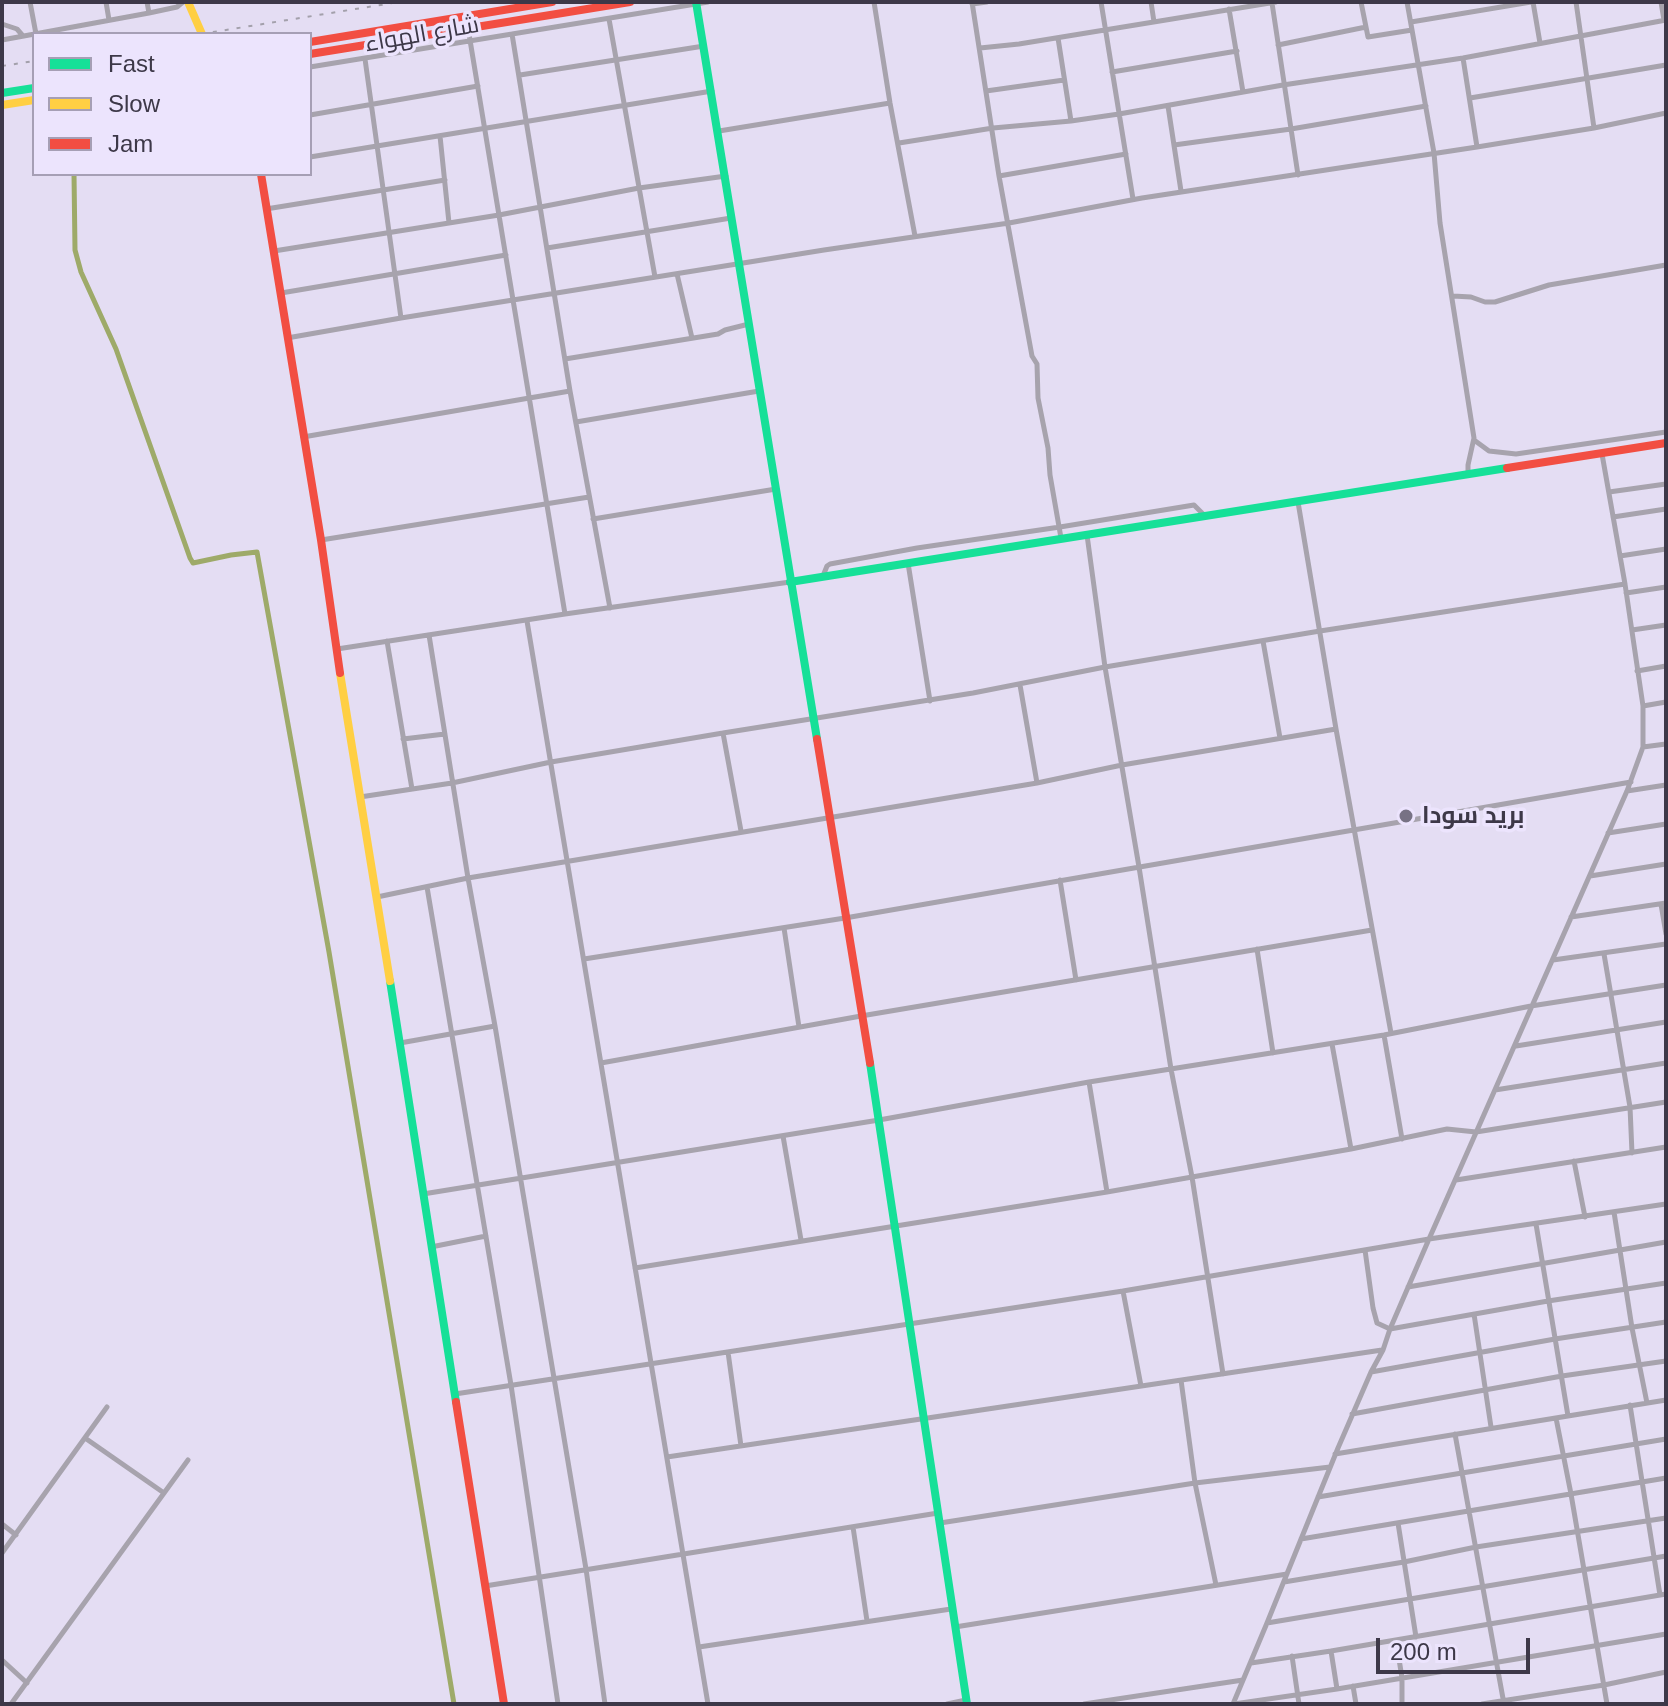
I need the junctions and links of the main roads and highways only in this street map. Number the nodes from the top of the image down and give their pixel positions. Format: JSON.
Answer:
{"nodes":[{"id":1,"x":185,"y":2,"type":"edge"},
{"id":2,"x":552,"y":2,"type":"edge"},
{"id":3,"x":630,"y":2,"type":"edge"},
{"id":4,"x":696,"y":3,"type":"edge"},
{"id":5,"x":201,"y":32,"type":"edge"},
{"id":6,"x":312,"y":42,"type":"edge"},
{"id":7,"x":312,"y":54,"type":"edge"},
{"id":8,"x":32,"y":88,"type":"edge"},
{"id":9,"x":2,"y":93,"type":"edge"},
{"id":10,"x":32,"y":100,"type":"edge"},
{"id":11,"x":2,"y":105,"type":"edge"},
{"id":12,"x":261,"y":176,"type":"edge"},
{"id":13,"x":1666,"y":443,"type":"edge"},
{"id":14,"x":790,"y":582,"type":"junction"},
{"id":15,"x":966,"y":1702,"type":"edge"},
{"id":16,"x":504,"y":1704,"type":"edge"}],
"edges":[{"from":1,"to":5,"type":"main road"},
{"from":2,"to":6,"type":"main road","name":"شارع الهواء"},
{"from":3,"to":7,"type":"main road","name":"شارع الهواء"},
{"from":4,"to":14,"type":"main road"},
{"from":8,"to":9,"type":"main road"},
{"from":10,"to":11,"type":"main road"},
{"from":12,"to":16,"type":"main road"},
{"from":13,"to":14,"type":"main road"},
{"from":14,"to":15,"type":"main road"}]}
